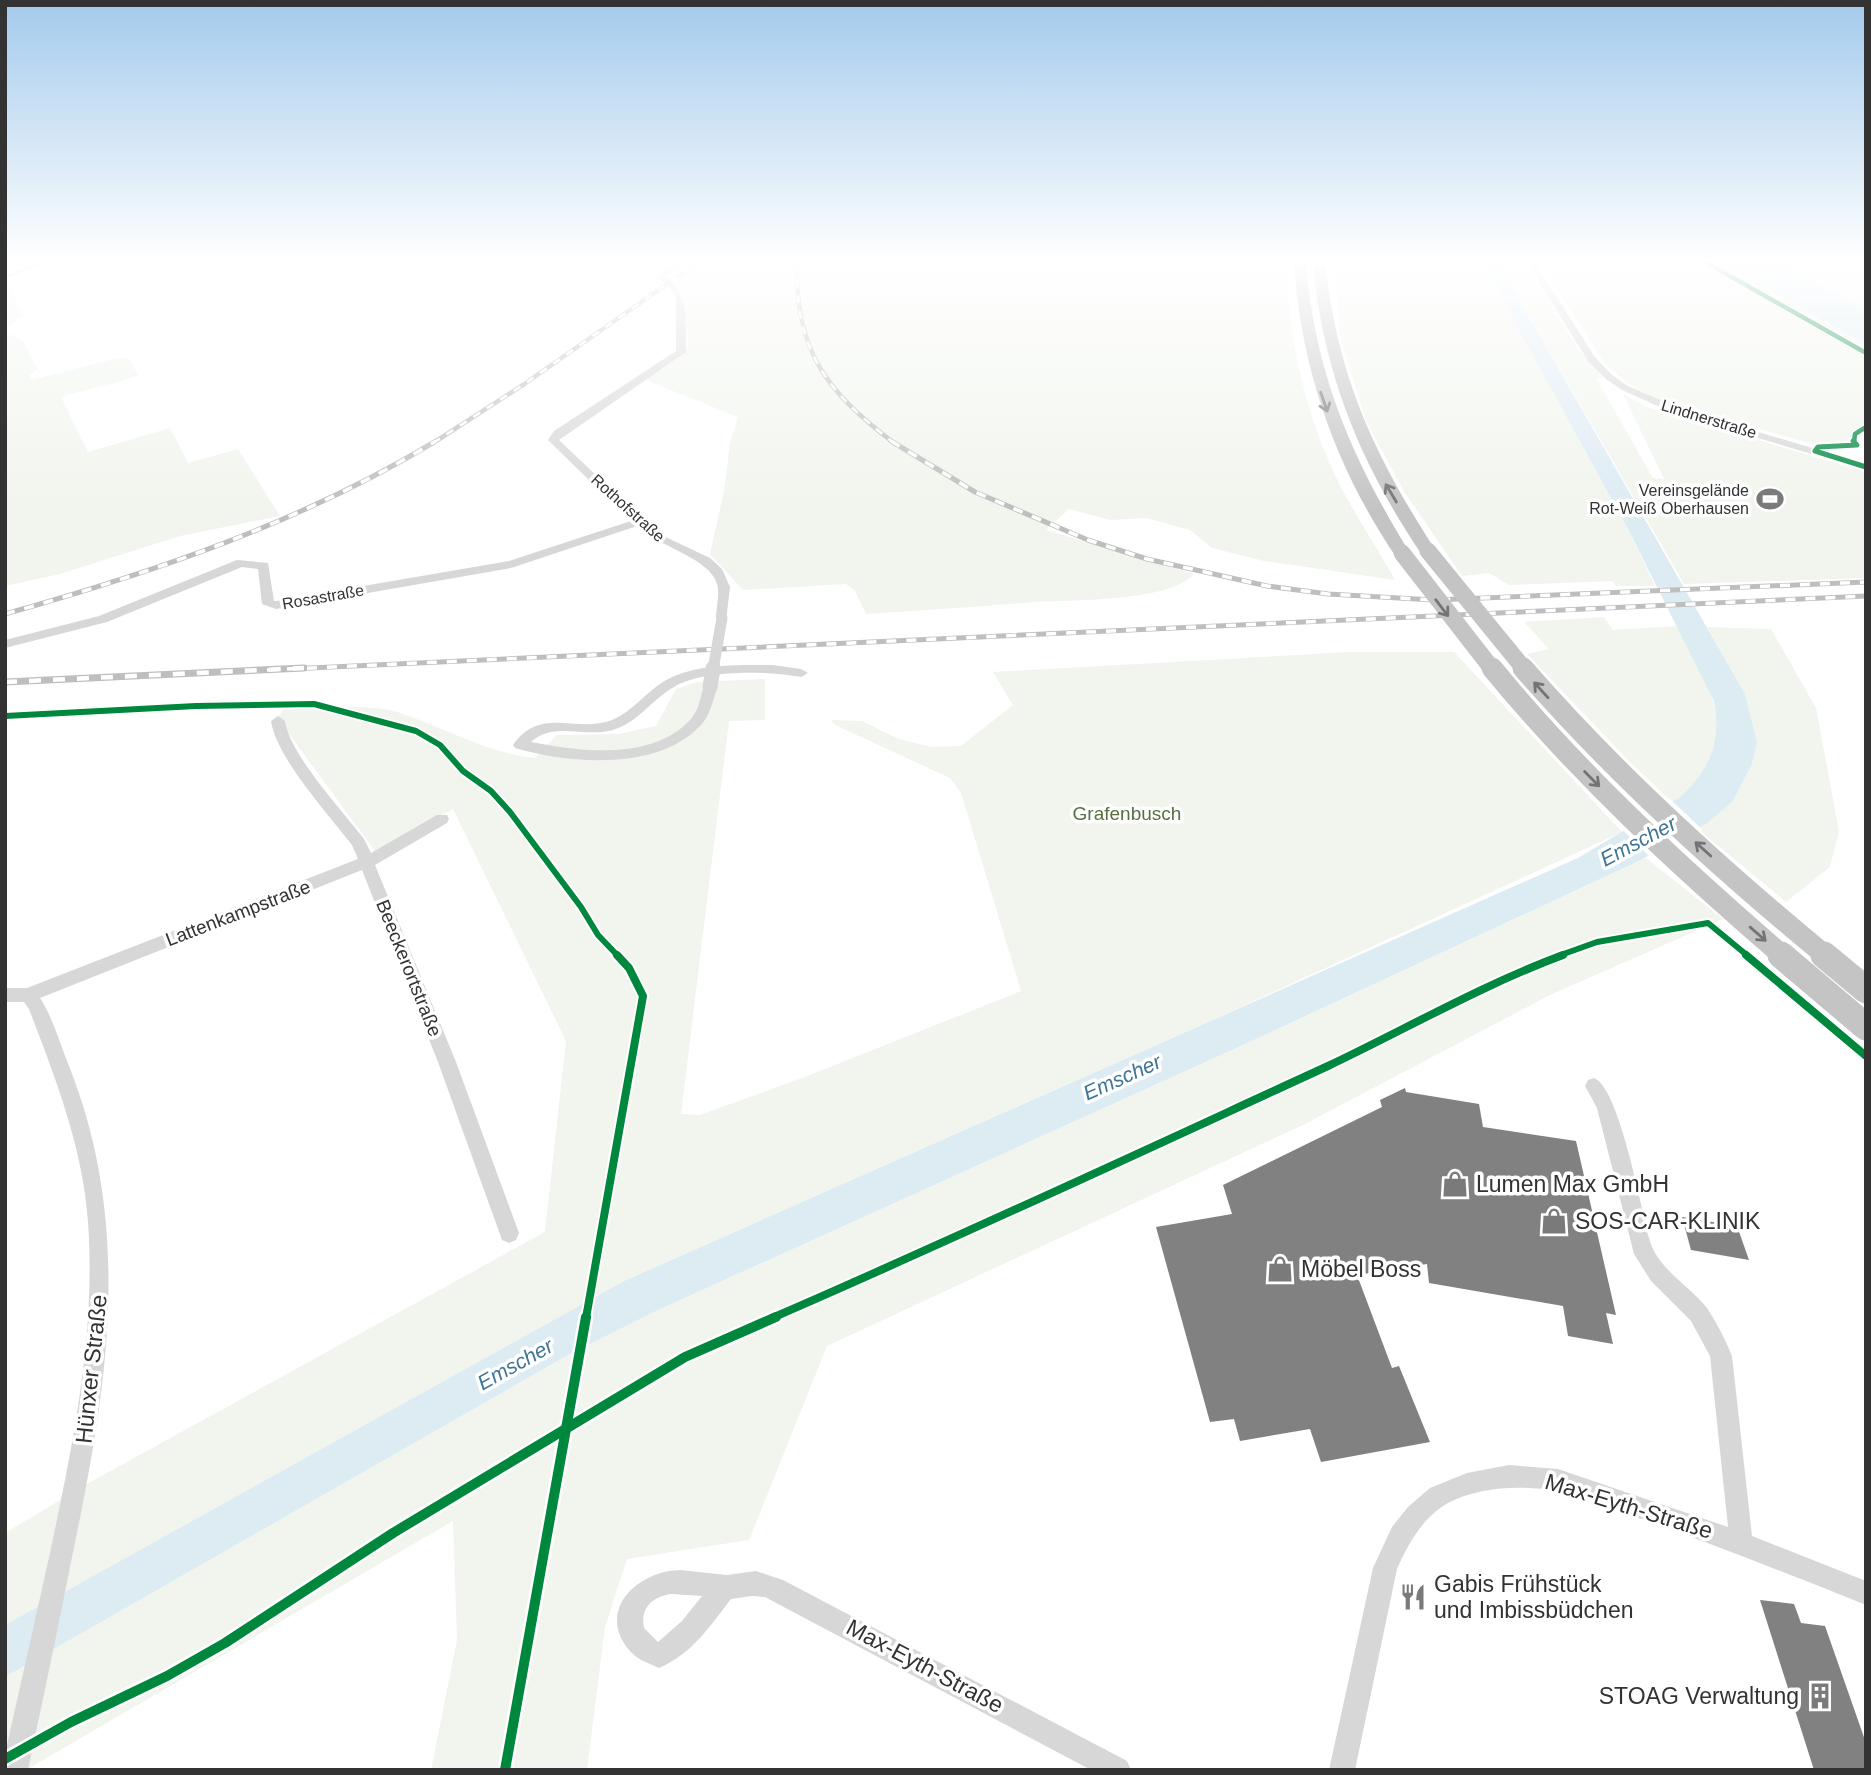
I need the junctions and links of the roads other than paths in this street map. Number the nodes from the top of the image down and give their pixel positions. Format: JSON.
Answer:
{"nodes":[{"id":1,"x":681,"y":346,"type":"edge"},
{"id":2,"x":1310,"y":346,"type":"edge"},
{"id":3,"x":1331,"y":346,"type":"edge"},
{"id":4,"x":1583,"y":346,"type":"edge"},
{"id":5,"x":1866,"y":467,"type":"edge"},
{"id":6,"x":638,"y":522,"type":"junction"},
{"id":7,"x":1428,"y":551,"type":"joint"},
{"id":8,"x":5,"y":644,"type":"edge"},
{"id":9,"x":802,"y":673,"type":"dead end"},
{"id":10,"x":278,"y":721,"type":"dead end"},
{"id":11,"x":442,"y":819,"type":"dead end"},
{"id":12,"x":367,"y":862,"type":"junction"},
{"id":13,"x":1866,"y":990,"type":"edge"},
{"id":14,"x":5,"y":995,"type":"edge"},
{"id":15,"x":28,"y":995,"type":"junction"},
{"id":16,"x":1866,"y":1027,"type":"edge"},
{"id":17,"x":1594,"y":1086,"type":"dead end"},
{"id":18,"x":509,"y":1233,"type":"dead end"},
{"id":19,"x":1741,"y":1543,"type":"junction"},
{"id":20,"x":725,"y":1587,"type":"dead end"},
{"id":21,"x":1866,"y":1593,"type":"edge"},
{"id":22,"x":15,"y":1770,"type":"edge"},
{"id":23,"x":1118,"y":1770,"type":"edge"},
{"id":24,"x":1342,"y":1770,"type":"edge"}],
"edges":[{"from":1,"to":6,"type":"street","name":"Rothofstraße"},
{"from":2,"to":16,"type":"highway","one_way":true,"bridge":true},
{"from":7,"to":3,"type":"highway","one_way":true},
{"from":4,"to":5,"type":"street","name":"Lindnerstraße"},
{"from":6,"to":8,"type":"street","name":"Rosastraße"},
{"from":6,"to":9,"type":"street","name":"Rothofstraße","bridge":true},
{"from":13,"to":7,"type":"highway","one_way":true,"bridge":true},
{"from":10,"to":12,"type":"street","name":"Beeckerortstraße"},
{"from":11,"to":12,"type":"street","name":"Lattenkampstraße"},
{"from":12,"to":15,"type":"street","name":"Lattenkampstraße"},
{"from":12,"to":18,"type":"street","name":"Beeckerortstraße"},
{"from":14,"to":15,"type":"street"},
{"from":15,"to":22,"type":"street","name":"Hünxer Straße"},
{"from":17,"to":19,"type":"street","name":"Max-Eyth-Straße"},
{"from":19,"to":21,"type":"street","name":"Max-Eyth-Straße"},
{"from":19,"to":24,"type":"street","name":"Max-Eyth-Straße"},
{"from":20,"to":23,"type":"street","name":"Max-Eyth-Straße"}]}
